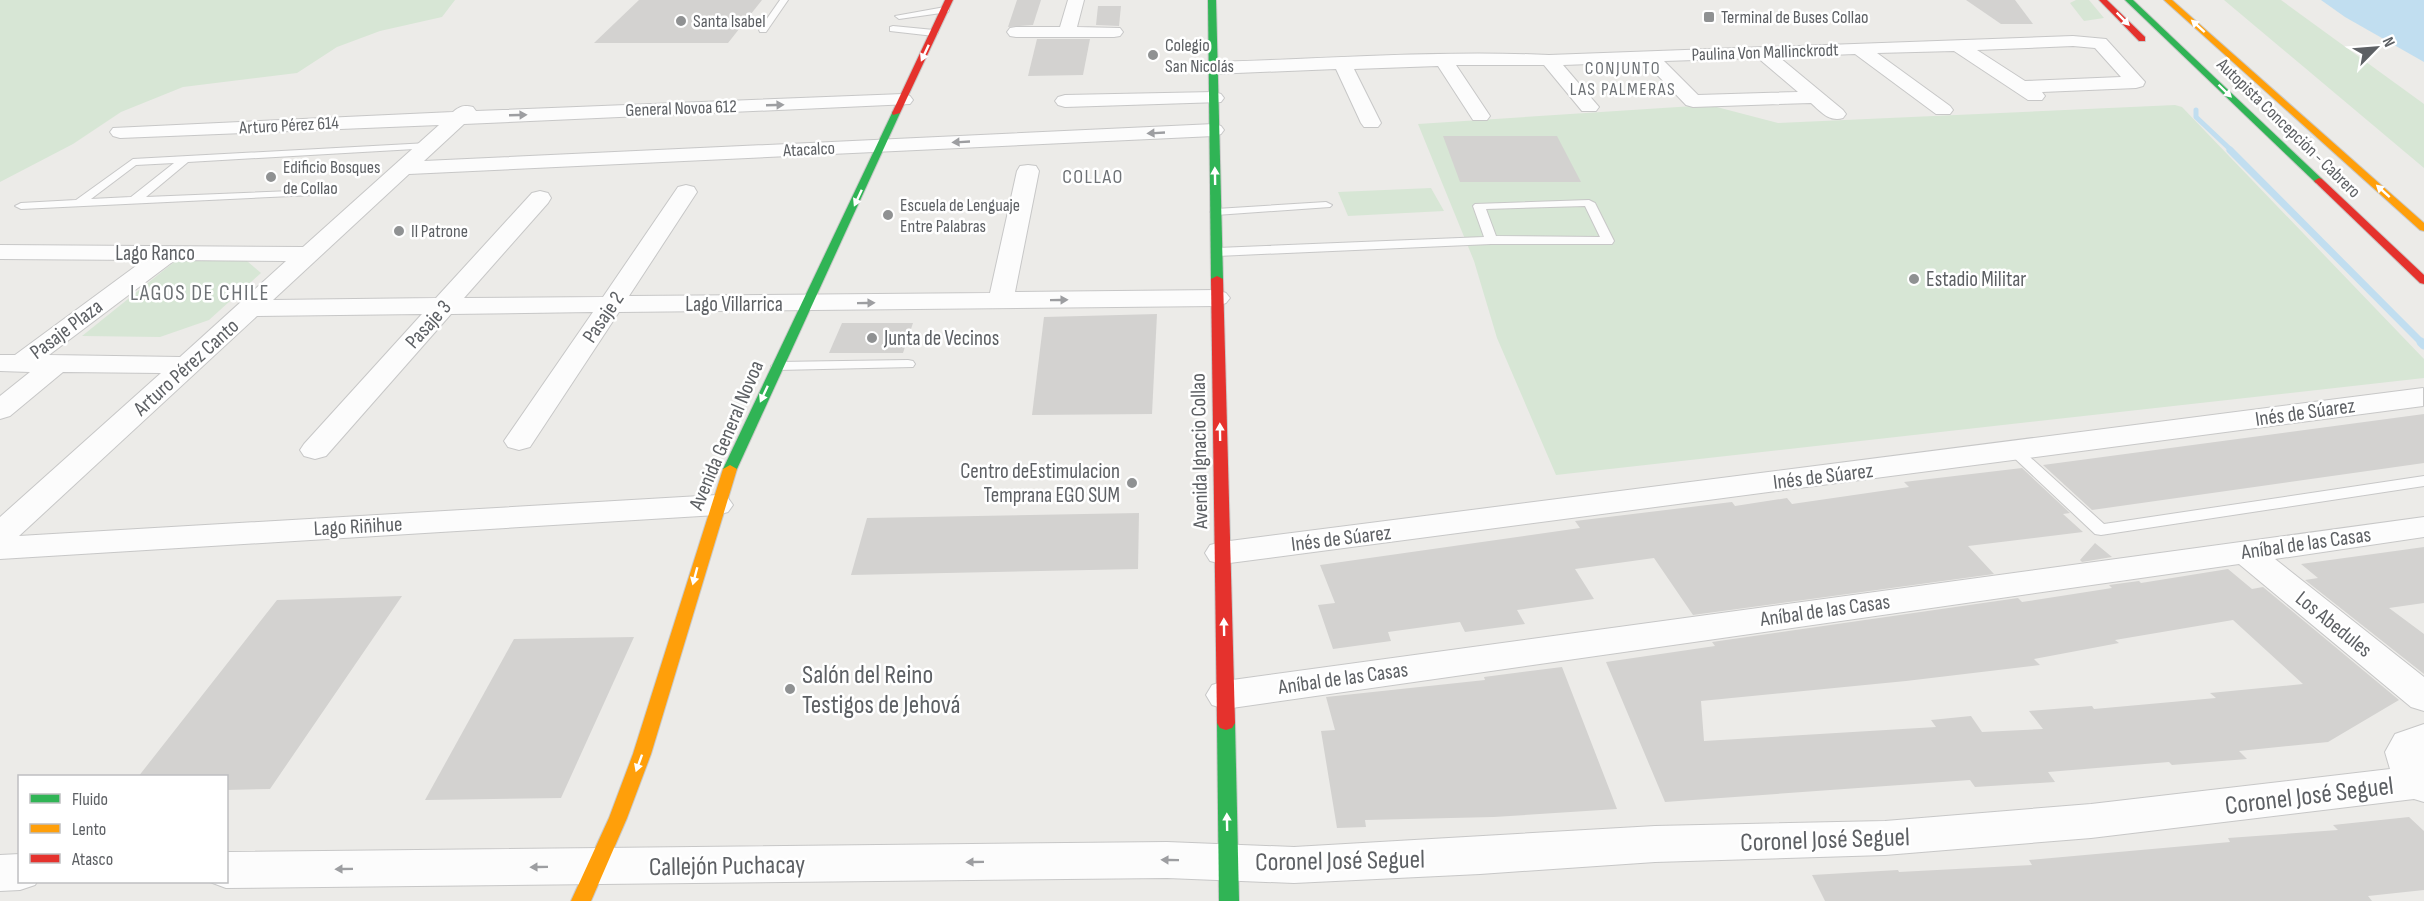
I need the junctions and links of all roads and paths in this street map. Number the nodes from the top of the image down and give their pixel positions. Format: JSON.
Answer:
{"nodes":[{"id":1,"x":784,"y":0,"type":"edge"},
{"id":2,"x":1076,"y":0,"type":"edge"},
{"id":3,"x":1212,"y":0,"type":"edge"},
{"id":4,"x":2103,"y":0,"type":"edge"},
{"id":5,"x":2129,"y":0,"type":"edge"},
{"id":6,"x":2168,"y":0,"type":"edge"},
{"id":7,"x":947,"y":5,"type":"edge"},
{"id":8,"x":899,"y":16,"type":"dead end"},
{"id":9,"x":893,"y":29,"type":"dead end"},
{"id":10,"x":763,"y":30,"type":"dead end"},
{"id":11,"x":1016,"y":32,"type":"dead end"},
{"id":12,"x":1067,"y":32,"type":"junction"},
{"id":13,"x":1114,"y":32,"type":"dead end"},
{"id":14,"x":934,"y":33,"type":"junction"},
{"id":15,"x":2146,"y":42,"type":"dead end"},
{"id":16,"x":1958,"y":45,"type":"junction"},
{"id":17,"x":1859,"y":49,"type":"junction"},
{"id":18,"x":1762,"y":52,"type":"junction"},
{"id":19,"x":1649,"y":56,"type":"junction"},
{"id":20,"x":1443,"y":60,"type":"junction"},
{"id":21,"x":1550,"y":60,"type":"junction"},
{"id":22,"x":1342,"y":63,"type":"junction"},
{"id":23,"x":1213,"y":68,"type":"junction"},
{"id":24,"x":1815,"y":97,"type":"junction"},
{"id":25,"x":1214,"y":99,"type":"junction"},
{"id":26,"x":903,"y":100,"type":"junction"},
{"id":27,"x":477,"y":101,"type":"dead end"},
{"id":28,"x":1065,"y":101,"type":"dead end"},
{"id":29,"x":1589,"y":107,"type":"dead end"},
{"id":30,"x":1943,"y":110,"type":"dead end"},
{"id":31,"x":1836,"y":114,"type":"dead end"},
{"id":32,"x":1480,"y":116,"type":"dead end"},
{"id":33,"x":459,"y":117,"type":"junction"},
{"id":34,"x":1371,"y":123,"type":"dead end"},
{"id":35,"x":1214,"y":130,"type":"junction"},
{"id":36,"x":120,"y":132,"type":"dead end"},
{"id":37,"x":883,"y":145,"type":"junction"},
{"id":38,"x":428,"y":146,"type":"junction"},
{"id":39,"x":185,"y":159,"type":"junction"},
{"id":40,"x":2284,"y":167,"type":"dead end"},
{"id":41,"x":404,"y":168,"type":"junction"},
{"id":42,"x":1028,"y":171,"type":"dead end"},
{"id":43,"x":313,"y":192,"type":"dead end"},
{"id":44,"x":686,"y":192,"type":"dead end"},
{"id":45,"x":540,"y":198,"type":"dead end"},
{"id":46,"x":135,"y":200,"type":"junction"},
{"id":47,"x":79,"y":203,"type":"junction"},
{"id":48,"x":1326,"y":205,"type":"dead end"},
{"id":49,"x":21,"y":206,"type":"dead end"},
{"id":50,"x":1216,"y":212,"type":"junction"},
{"id":51,"x":2424,"y":228,"type":"edge"},
{"id":52,"x":1491,"y":240,"type":"junction"},
{"id":53,"x":0,"y":252,"type":"edge"},
{"id":54,"x":1216,"y":252,"type":"junction"},
{"id":55,"x":169,"y":253,"type":"junction"},
{"id":56,"x":310,"y":254,"type":"junction"},
{"id":57,"x":2400,"y":258,"type":"junction"},
{"id":58,"x":2424,"y":282,"type":"edge"},
{"id":59,"x":1217,"y":298,"type":"junction"},
{"id":60,"x":1001,"y":301,"type":"junction"},
{"id":61,"x":808,"y":304,"type":"junction"},
{"id":62,"x":611,"y":305,"type":"junction"},
{"id":63,"x":443,"y":307,"type":"junction"},
{"id":64,"x":251,"y":308,"type":"junction"},
{"id":65,"x":221,"y":335,"type":"junction"},
{"id":66,"x":10,"y":363,"type":"edge"},
{"id":67,"x":56,"y":364,"type":"junction"},
{"id":68,"x":118,"y":364,"type":"junction"},
{"id":69,"x":908,"y":364,"type":"dead end"},
{"id":70,"x":188,"y":365,"type":"junction"},
{"id":71,"x":777,"y":366,"type":"junction"},
{"id":72,"x":2423,"y":397,"type":"edge"},
{"id":73,"x":0,"y":410,"type":"edge"},
{"id":74,"x":519,"y":441,"type":"dead end"},
{"id":75,"x":315,"y":450,"type":"dead end"},
{"id":76,"x":2015,"y":451,"type":"junction"},
{"id":77,"x":2424,"y":481,"type":"edge"},
{"id":78,"x":717,"y":504,"type":"junction"},
{"id":79,"x":2424,"y":527,"type":"edge"},
{"id":80,"x":0,"y":535,"type":"edge"},
{"id":81,"x":0,"y":548,"type":"edge"},
{"id":82,"x":2244,"y":551,"type":"junction"},
{"id":83,"x":1222,"y":553,"type":"junction"},
{"id":84,"x":1226,"y":695,"type":"junction"},
{"id":85,"x":2424,"y":697,"type":"edge"},
{"id":86,"x":2424,"y":739,"type":"edge"},
{"id":87,"x":2422,"y":784,"type":"edge"},
{"id":88,"x":228,"y":870,"type":"edge"},
{"id":89,"x":18,"y":872,"type":"edge"},
{"id":90,"x":0,"y":873,"type":"edge"},
{"id":91,"x":1229,"y":882,"type":"edge"},
{"id":92,"x":589,"y":883,"type":"edge"}],
"edges":[{"from":1,"to":10,"type":"lane"},
{"from":2,"to":12,"type":"street"},
{"from":3,"to":23,"type":"main road","name":"Avenida Ignacio Collao"},
{"from":4,"to":15,"type":"main road","one_way":true},
{"from":5,"to":57,"type":"main road","name":"Autopista Concepción - Cabrero","one_way":true},
{"from":51,"to":6,"type":"main road","name":"Autopista Concepción - Cabrero","one_way":true},
{"from":7,"to":8,"type":"lane"},
{"from":7,"to":14,"type":"main road","name":"Avenida General Novoa"},
{"from":9,"to":14,"type":"lane"},
{"from":11,"to":12,"type":"street"},
{"from":12,"to":13,"type":"street"},
{"from":14,"to":26,"type":"main road","name":"Avenida General Novoa","one_way":true},
{"from":16,"to":16,"type":"street","name":"Paulina Von Mallinckrodt"},
{"from":16,"to":17,"type":"street","name":"Paulina Von Mallinckrodt"},
{"from":17,"to":18,"type":"street","name":"Paulina Von Mallinckrodt"},
{"from":17,"to":30,"type":"street"},
{"from":18,"to":19,"type":"street","name":"Paulina Von Mallinckrodt"},
{"from":18,"to":24,"type":"street"},
{"from":19,"to":21,"type":"street","name":"Paulina Von Mallinckrodt"},
{"from":19,"to":24,"type":"street"},
{"from":20,"to":21,"type":"street","name":"Paulina Von Mallinckrodt"},
{"from":20,"to":22,"type":"street","name":"Paulina Von Mallinckrodt"},
{"from":20,"to":32,"type":"street"},
{"from":21,"to":29,"type":"street"},
{"from":22,"to":23,"type":"street","name":"Paulina Von Mallinckrodt"},
{"from":22,"to":34,"type":"street"},
{"from":23,"to":25,"type":"main road","name":"Avenida Ignacio Collao"},
{"from":24,"to":31,"type":"street"},
{"from":25,"to":28,"type":"street"},
{"from":25,"to":35,"type":"main road","name":"Avenida Ignacio Collao"},
{"from":33,"to":26,"type":"street","name":"General Novoa 612","one_way":true},
{"from":26,"to":37,"type":"main road","name":"Avenida General Novoa"},
{"from":27,"to":33,"type":"street","name":"Arturo Pérez Canto"},
{"from":33,"to":36,"type":"street","name":"Arturo Pérez 614"},
{"from":33,"to":38,"type":"street","name":"Arturo Pérez Canto"},
{"from":35,"to":37,"type":"street","name":"Atacalco","one_way":true},
{"from":50,"to":35,"type":"main road","name":"Avenida Ignacio Collao","one_way":true},
{"from":37,"to":41,"type":"street","name":"Atacalco"},
{"from":37,"to":61,"type":"main road","name":"Avenida General Novoa","one_way":true},
{"from":38,"to":39,"type":"lane"},
{"from":38,"to":41,"type":"street","name":"Arturo Pérez Canto"},
{"from":39,"to":46,"type":"lane"},
{"from":39,"to":47,"type":"lane"},
{"from":40,"to":57,"type":"main road"},
{"from":41,"to":56,"type":"street","name":"Arturo Pérez Canto"},
{"from":42,"to":60,"type":"street"},
{"from":43,"to":46,"type":"lane"},
{"from":44,"to":62,"type":"street","name":"Pasaje 2"},
{"from":45,"to":63,"type":"street","name":"Pasaje 3"},
{"from":46,"to":47,"type":"lane"},
{"from":47,"to":49,"type":"lane"},
{"from":48,"to":50,"type":"lane"},
{"from":50,"to":54,"type":"main road","name":"Avenida Ignacio Collao"},
{"from":52,"to":52,"type":"lane"},
{"from":52,"to":54,"type":"lane"},
{"from":53,"to":55,"type":"street","name":"Lago Ranco"},
{"from":54,"to":59,"type":"main road","name":"Avenida Ignacio Collao"},
{"from":55,"to":56,"type":"street","name":"Lago Ranco"},
{"from":55,"to":66,"type":"street","name":"Pasaje Plaza"},
{"from":56,"to":64,"type":"street","name":"Arturo Pérez Canto"},
{"from":57,"to":58,"type":"main road","name":"Autopista Concepción - Cabrero"},
{"from":60,"to":59,"type":"street","name":"Lago Villarrica","one_way":true},
{"from":83,"to":59,"type":"main road","name":"Avenida Ignacio Collao","one_way":true},
{"from":61,"to":60,"type":"street","name":"Lago Villarrica","one_way":true},
{"from":61,"to":62,"type":"street","name":"Lago Villarrica"},
{"from":61,"to":71,"type":"main road","name":"Avenida General Novoa"},
{"from":62,"to":63,"type":"street","name":"Lago Villarrica"},
{"from":62,"to":74,"type":"street","name":"Pasaje 2"},
{"from":63,"to":64,"type":"street","name":"Lago Villarrica"},
{"from":63,"to":75,"type":"street","name":"Pasaje 3"},
{"from":64,"to":65,"type":"street","name":"Arturo Pérez Canto"},
{"from":65,"to":68,"type":"street"},
{"from":65,"to":70,"type":"street","name":"Arturo Pérez Canto"},
{"from":66,"to":67,"type":"street"},
{"from":67,"to":68,"type":"street"},
{"from":67,"to":73,"type":"street"},
{"from":68,"to":70,"type":"street"},
{"from":69,"to":71,"type":"lane"},
{"from":70,"to":80,"type":"street","name":"Arturo Pérez Canto"},
{"from":71,"to":78,"type":"main road","name":"Avenida General Novoa","one_way":true},
{"from":72,"to":76,"type":"street","name":"Inés de Súarez"},
{"from":76,"to":77,"type":"lane"},
{"from":76,"to":83,"type":"street","name":"Inés de Súarez"},
{"from":78,"to":81,"type":"street","name":"Lago Riñihue"},
{"from":78,"to":92,"type":"main road","name":"Avenida General Novoa","one_way":true},
{"from":79,"to":82,"type":"street","name":"Aníbal de las Casas"},
{"from":82,"to":84,"type":"street","name":"Aníbal de las Casas"},
{"from":82,"to":85,"type":"street","name":"Los Abedules"},
{"from":84,"to":83,"type":"main road","name":"Avenida Ignacio Collao","one_way":true},
{"from":91,"to":84,"type":"main road","name":"Avenida Ignacio Collao","one_way":true},
{"from":86,"to":87,"type":"street"},
{"from":87,"to":91,"type":"street","name":"Coronel José Seguel"},
{"from":92,"to":88,"type":"street","name":"Callejón Puchacay","one_way":true},
{"from":89,"to":90,"type":"street"},
{"from":91,"to":92,"type":"street","name":"Callejón Puchacay","one_way":true}]}
